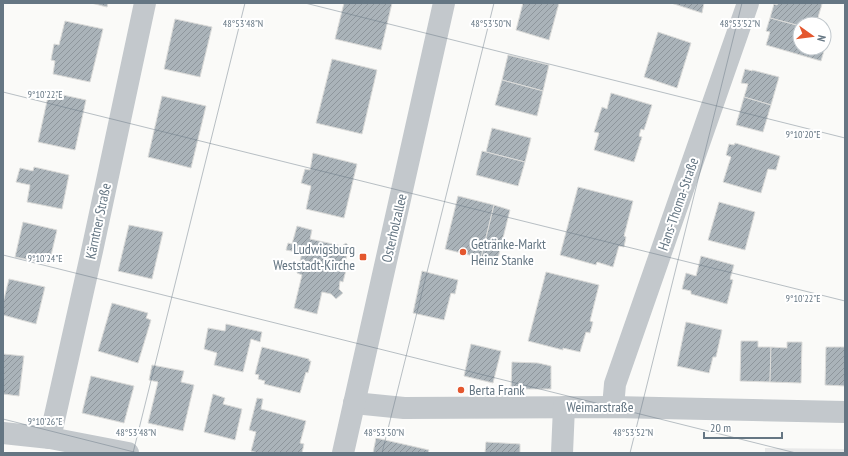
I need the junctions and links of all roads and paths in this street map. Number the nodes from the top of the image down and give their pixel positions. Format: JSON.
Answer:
{"nodes":[{"id":1,"x":145,"y":3,"type":"edge"},
{"id":2,"x":444,"y":3,"type":"edge"},
{"id":3,"x":748,"y":3,"type":"edge"},
{"id":4,"x":354,"y":403,"type":"junction"},
{"id":5,"x":564,"y":407,"type":"junction"},
{"id":6,"x":613,"y":407,"type":"junction"},
{"id":7,"x":845,"y":412,"type":"edge"},
{"id":8,"x":3,"y":433,"type":"edge"},
{"id":9,"x":50,"y":438,"type":"junction"},
{"id":10,"x":128,"y":453,"type":"edge"},
{"id":11,"x":343,"y":453,"type":"edge"},
{"id":12,"x":562,"y":453,"type":"edge"}],
"edges":[{"from":1,"to":9,"type":"street","name":"Kärntner Straße"},
{"from":2,"to":4,"type":"street","name":"Osterholzallee"},
{"from":3,"to":6,"type":"street","name":"Hans-Thoma-Straße"},
{"from":4,"to":5,"type":"street","name":"Weimarstraße"},
{"from":4,"to":11,"type":"street","name":"Osterholzallee"},
{"from":5,"to":6,"type":"street","name":"Weimarstraße"},
{"from":5,"to":12,"type":"street"},
{"from":6,"to":7,"type":"street","name":"Weimarstraße"},
{"from":8,"to":9,"type":"street"},
{"from":9,"to":10,"type":"street"}]}
